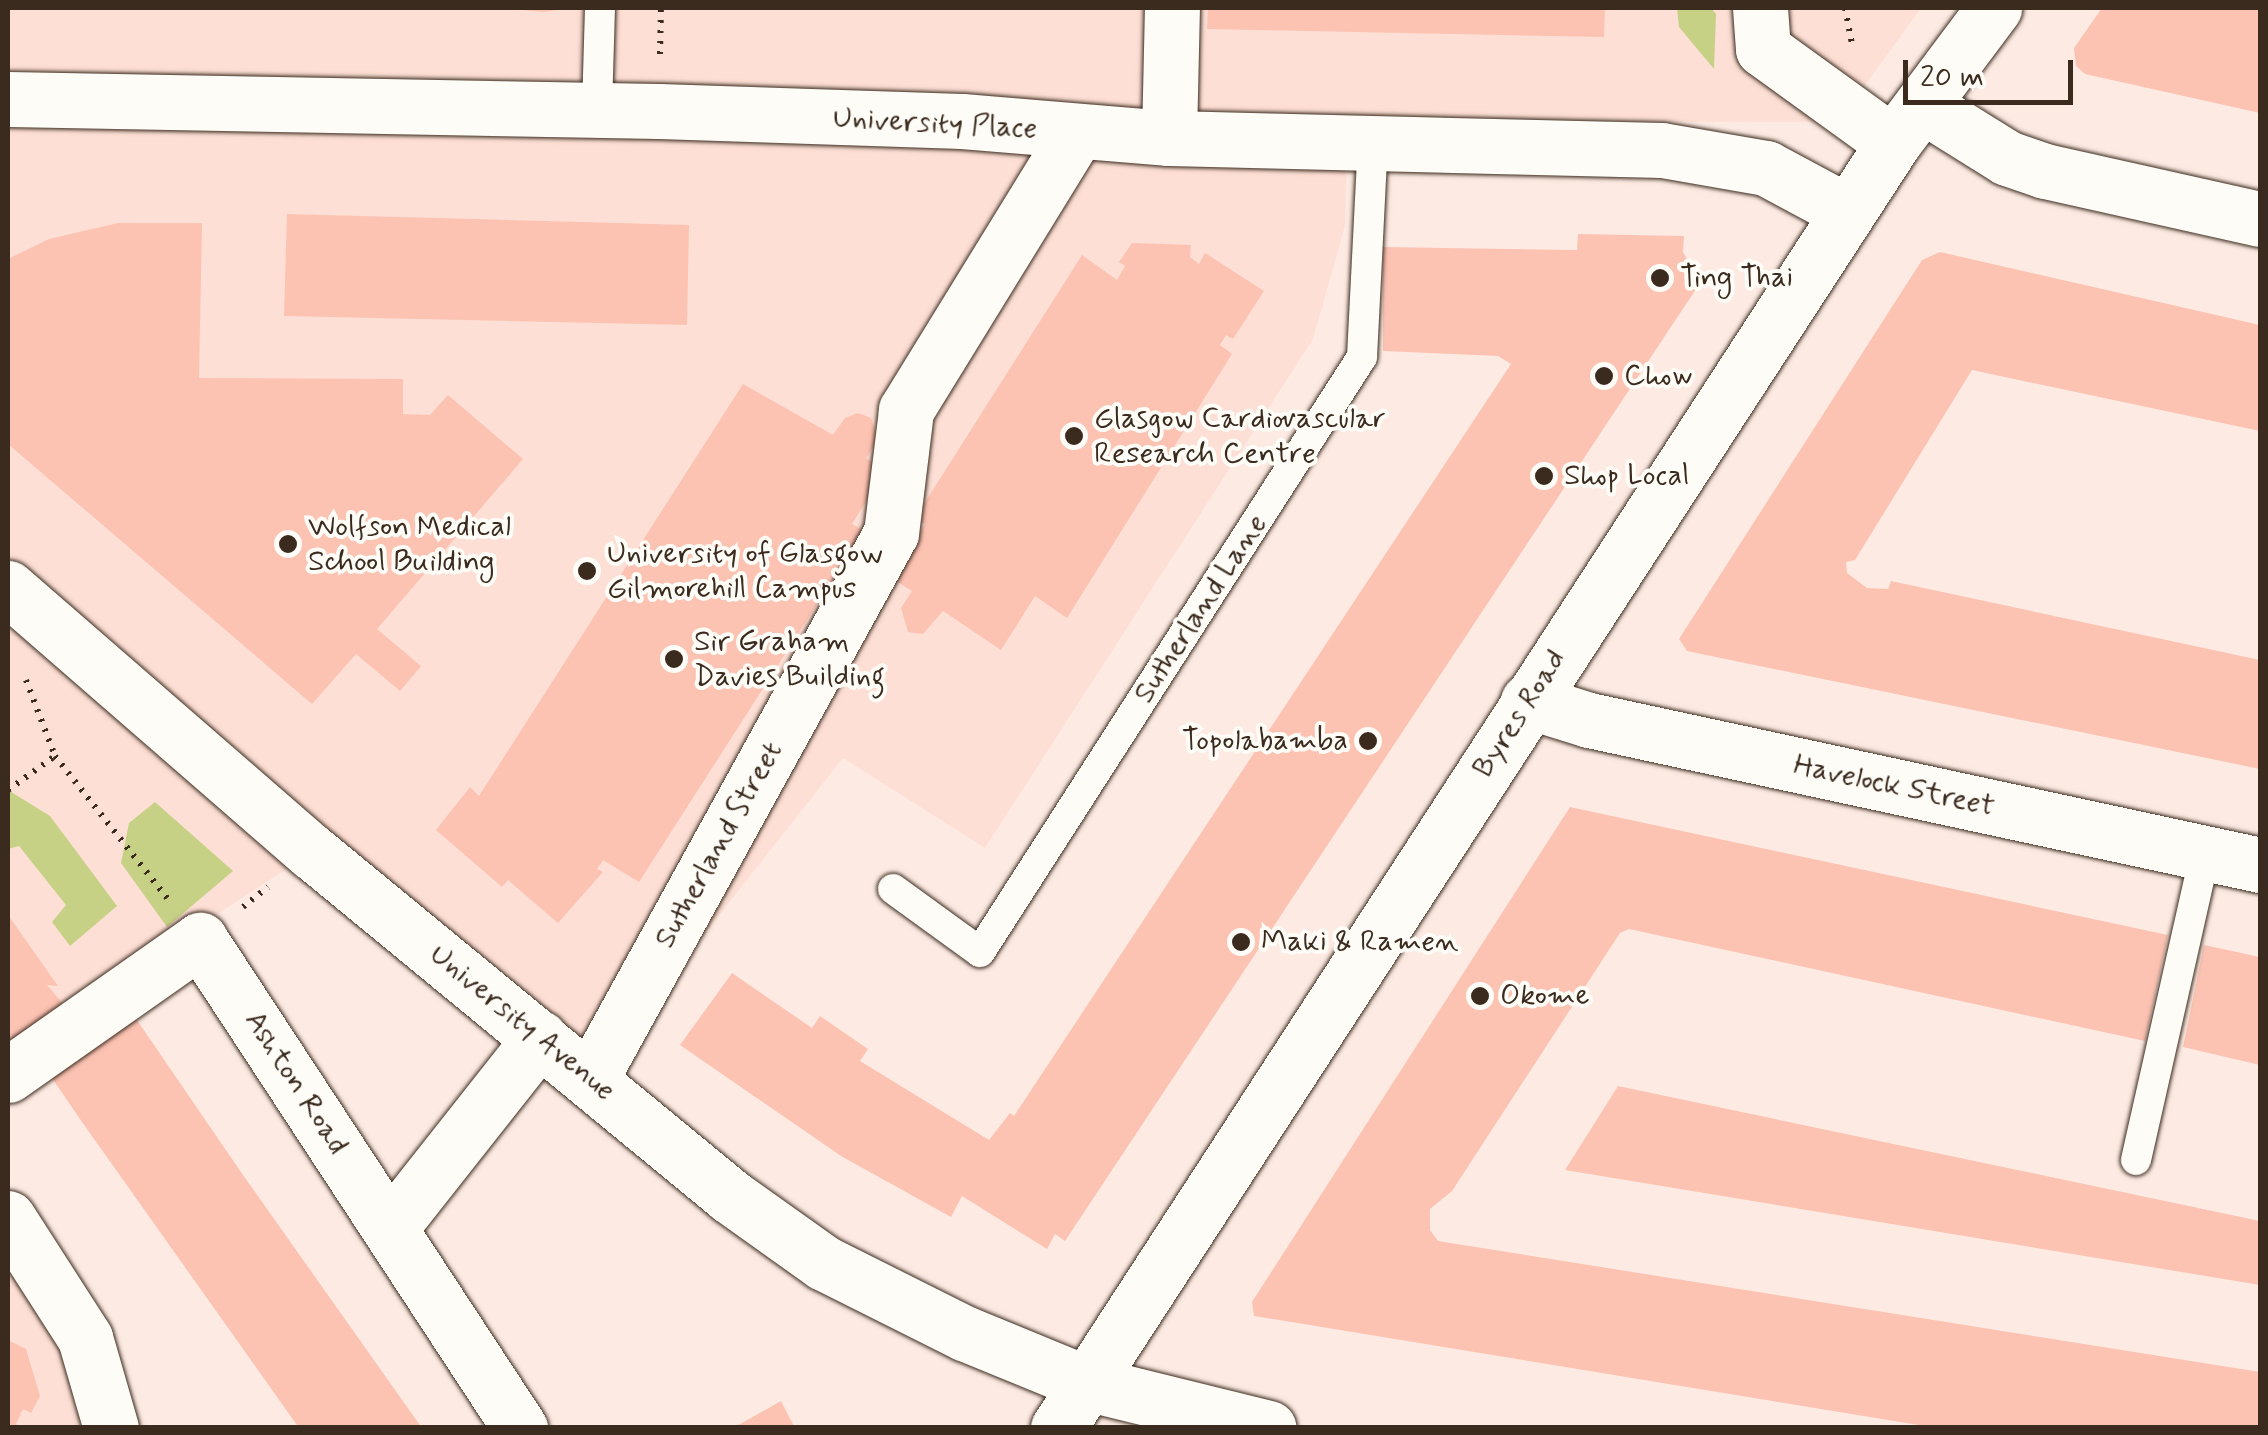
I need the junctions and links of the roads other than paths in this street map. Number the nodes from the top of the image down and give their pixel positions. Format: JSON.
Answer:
{"nodes":[{"id":1,"x":600,"y":8,"type":"edge"},
{"id":2,"x":1172,"y":8,"type":"edge"},
{"id":3,"x":1760,"y":8,"type":"edge"},
{"id":4,"x":1994,"y":8,"type":"edge"},
{"id":5,"x":8,"y":99,"type":"edge"},
{"id":6,"x":597,"y":109,"type":"junction"},
{"id":7,"x":1907,"y":124,"type":"junction"},
{"id":8,"x":1076,"y":134,"type":"junction"},
{"id":9,"x":1169,"y":138,"type":"junction"},
{"id":10,"x":1372,"y":141,"type":"junction"},
{"id":11,"x":1848,"y":212,"type":"junction"},
{"id":12,"x":2260,"y":219,"type":"edge"},
{"id":13,"x":8,"y":588,"type":"edge"},
{"id":14,"x":1528,"y":701,"type":"junction"},
{"id":15,"x":2205,"y":853,"type":"junction"},
{"id":16,"x":2260,"y":865,"type":"edge"},
{"id":17,"x":893,"y":889,"type":"dead end"},
{"id":18,"x":540,"y":1038,"type":"junction"},
{"id":19,"x":8,"y":1075,"type":"edge"},
{"id":20,"x":591,"y":1078,"type":"junction"},
{"id":21,"x":2136,"y":1160,"type":"dead end"},
{"id":22,"x":8,"y":1218,"type":"edge"},
{"id":23,"x":390,"y":1228,"type":"junction"},
{"id":24,"x":1086,"y":1382,"type":"junction"},
{"id":25,"x":112,"y":1428,"type":"edge"},
{"id":26,"x":520,"y":1428,"type":"edge"},
{"id":27,"x":1058,"y":1428,"type":"edge"},
{"id":28,"x":1269,"y":1428,"type":"edge"}],
"edges":[{"from":1,"to":6,"type":"lane"},
{"from":2,"to":9,"type":"street"},
{"from":3,"to":7,"type":"street"},
{"from":4,"to":7,"type":"street","name":"Byres Road"},
{"from":5,"to":6,"type":"street","name":"University Place"},
{"from":6,"to":8,"type":"street","name":"University Place"},
{"from":7,"to":11,"type":"street","name":"Byres Road"},
{"from":7,"to":12,"type":"street"},
{"from":8,"to":9,"type":"street","name":"University Place"},
{"from":8,"to":20,"type":"street","name":"Sutherland Street"},
{"from":9,"to":10,"type":"street","name":"University Place"},
{"from":10,"to":11,"type":"street","name":"University Place"},
{"from":10,"to":17,"type":"lane","name":"Sutherland Lane"},
{"from":11,"to":14,"type":"street","name":"Byres Road"},
{"from":13,"to":18,"type":"street","name":"University Avenue"},
{"from":14,"to":15,"type":"street","name":"Havelock Street"},
{"from":14,"to":24,"type":"street","name":"Byres Road"},
{"from":15,"to":16,"type":"street","name":"Havelock Street"},
{"from":15,"to":21,"type":"lane"},
{"from":18,"to":20,"type":"street","name":"University Avenue"},
{"from":18,"to":23,"type":"street"},
{"from":19,"to":23,"type":"street","name":"Ashton Road"},
{"from":20,"to":24,"type":"street","name":"University Avenue"},
{"from":22,"to":25,"type":"street"},
{"from":23,"to":26,"type":"street","name":"Ashton Road"},
{"from":24,"to":27,"type":"street","name":"Byres Road"},
{"from":24,"to":28,"type":"street","name":"University Avenue"}]}
